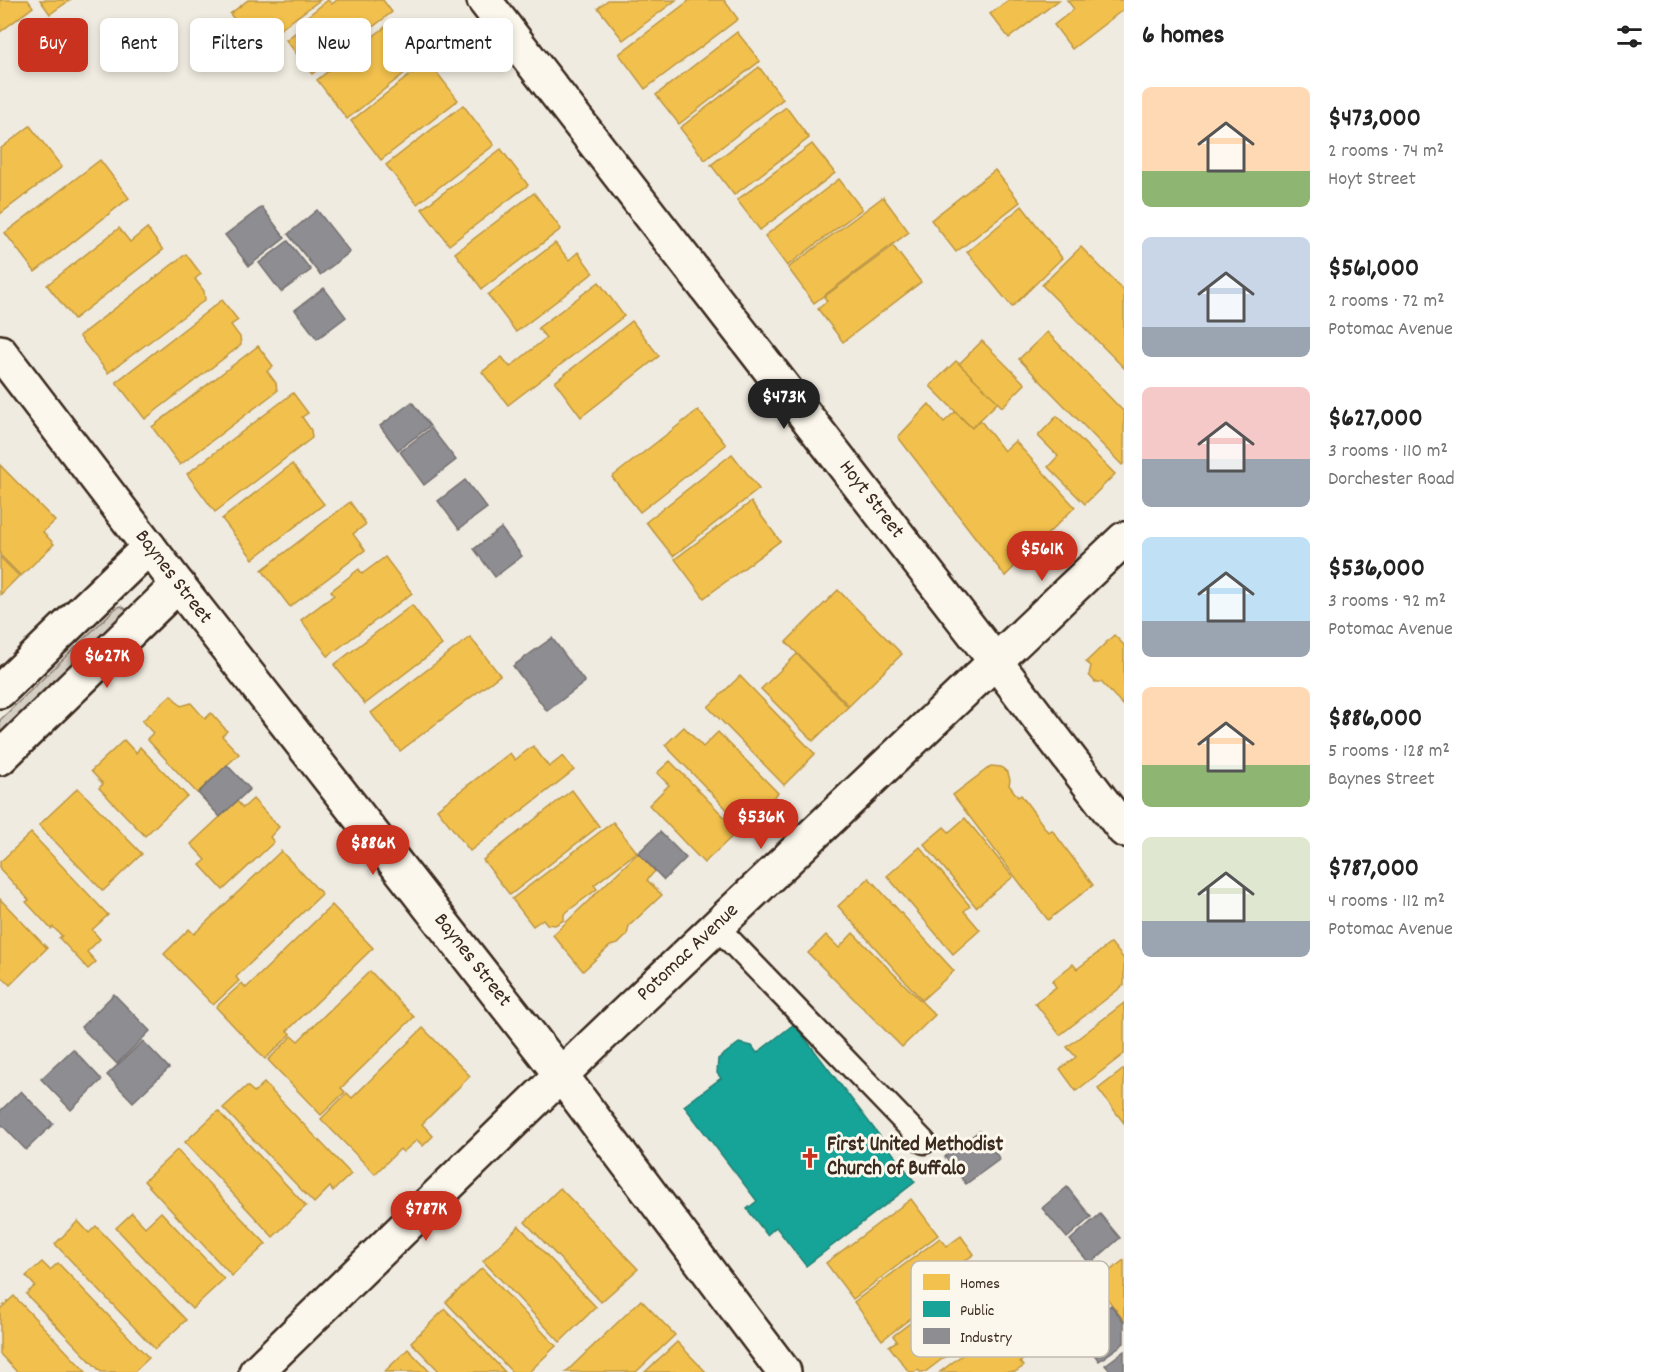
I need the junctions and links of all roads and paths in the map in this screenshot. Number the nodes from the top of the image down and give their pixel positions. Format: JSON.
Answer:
{"nodes":[{"id":1,"x":484,"y":0,"type":"edge"},
{"id":2,"x":0,"y":352,"type":"edge"},
{"id":3,"x":1124,"y":539,"type":"edge"},
{"id":4,"x":149,"y":547,"type":"junction"},
{"id":5,"x":178,"y":585,"type":"junction"},
{"id":6,"x":996,"y":662,"type":"junction"},
{"id":7,"x":0,"y":691,"type":"edge"},
{"id":8,"x":0,"y":758,"type":"edge"},
{"id":9,"x":1124,"y":830,"type":"edge"},
{"id":10,"x":717,"y":927,"type":"junction"},
{"id":11,"x":561,"y":1075,"type":"junction"},
{"id":12,"x":924,"y":1142,"type":"dead end"},
{"id":13,"x":256,"y":1372,"type":"edge"},
{"id":14,"x":784,"y":1372,"type":"edge"}],
"edges":[{"from":1,"to":6,"type":"street","name":"Hoyt Street"},
{"from":2,"to":4,"type":"street","name":"Baynes Street"},
{"from":3,"to":6,"type":"street","name":"Potomac Avenue"},
{"from":4,"to":5,"type":"street","name":"Baynes Street"},
{"from":4,"to":7,"type":"street"},
{"from":5,"to":8,"type":"street"},
{"from":5,"to":11,"type":"street","name":"Baynes Street"},
{"from":6,"to":9,"type":"street","name":"Hoyt Street"},
{"from":6,"to":10,"type":"street","name":"Potomac Avenue"},
{"from":10,"to":11,"type":"street","name":"Potomac Avenue"},
{"from":10,"to":12,"type":"lane"},
{"from":11,"to":13,"type":"street","name":"Potomac Avenue"},
{"from":11,"to":14,"type":"street","name":"Baynes Street"}]}
